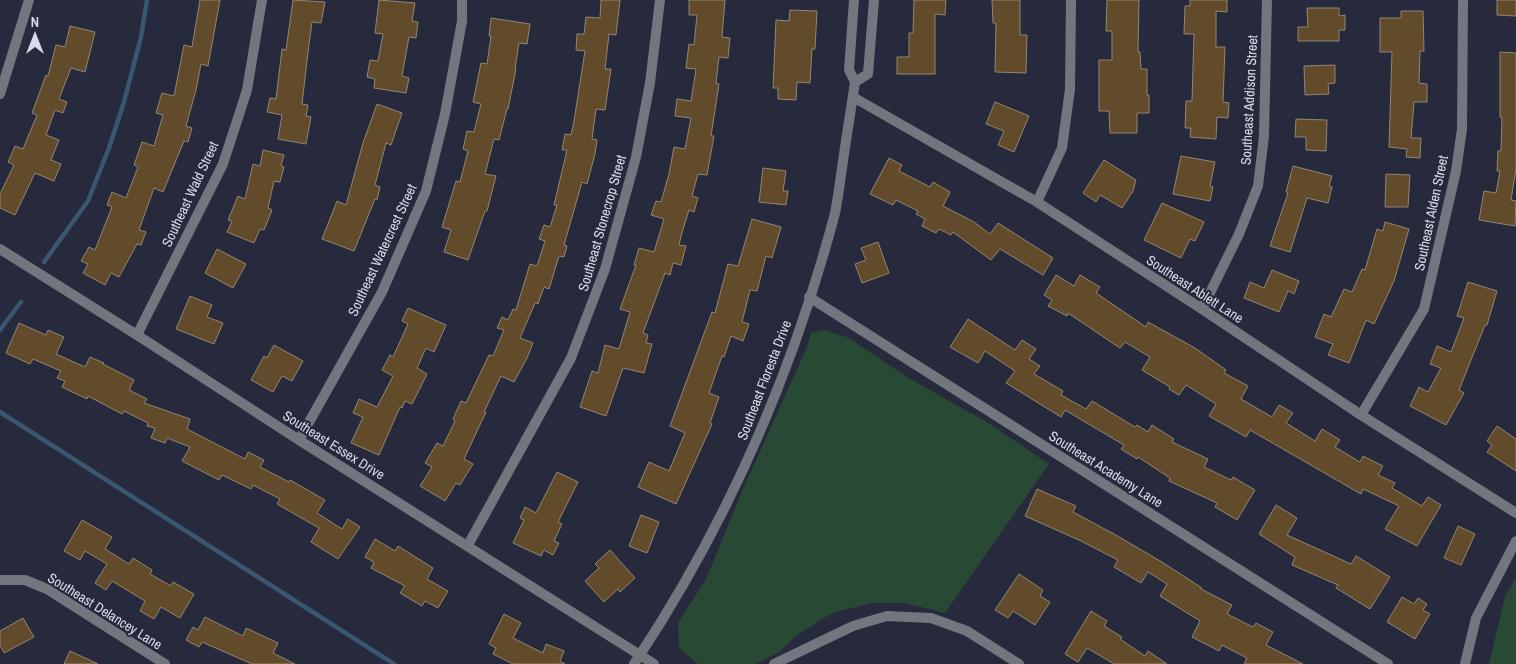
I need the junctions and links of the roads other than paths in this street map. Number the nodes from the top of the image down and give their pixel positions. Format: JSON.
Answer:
{"nodes":[{"id":1,"x":28,"y":0,"type":"edge"},
{"id":2,"x":262,"y":0,"type":"edge"},
{"id":3,"x":462,"y":0,"type":"edge"},
{"id":4,"x":660,"y":0,"type":"edge"},
{"id":5,"x":854,"y":0,"type":"edge"},
{"id":6,"x":874,"y":0,"type":"edge"},
{"id":7,"x":1071,"y":0,"type":"edge"},
{"id":8,"x":1267,"y":0,"type":"edge"},
{"id":9,"x":1463,"y":0,"type":"edge"},
{"id":10,"x":856,"y":82,"type":"junction"},
{"id":11,"x":0,"y":94,"type":"edge"},
{"id":12,"x":853,"y":97,"type":"junction"},
{"id":13,"x":1036,"y":202,"type":"junction"},
{"id":14,"x":0,"y":249,"type":"edge"},
{"id":15,"x":810,"y":297,"type":"junction"},
{"id":16,"x":1202,"y":309,"type":"junction"},
{"id":17,"x":137,"y":334,"type":"junction"},
{"id":18,"x":1361,"y":415,"type":"junction"},
{"id":19,"x":299,"y":440,"type":"junction"},
{"id":20,"x":1516,"y":513,"type":"edge"},
{"id":21,"x":1516,"y":541,"type":"edge"},
{"id":22,"x":468,"y":545,"type":"junction"},
{"id":23,"x":0,"y":580,"type":"edge"},
{"id":24,"x":640,"y":655,"type":"junction"},
{"id":25,"x":159,"y":662,"type":"edge"},
{"id":26,"x":634,"y":664,"type":"edge"},
{"id":27,"x":654,"y":664,"type":"edge"},
{"id":28,"x":774,"y":664,"type":"edge"},
{"id":29,"x":1019,"y":664,"type":"edge"},
{"id":30,"x":1388,"y":664,"type":"edge"},
{"id":31,"x":1465,"y":664,"type":"edge"}],
"edges":[{"from":1,"to":11,"type":"street"},
{"from":2,"to":17,"type":"street","name":"Southeast Wald Street"},
{"from":3,"to":19,"type":"street","name":"Southeast Watercrest Street"},
{"from":4,"to":22,"type":"street","name":"Southeast Stonecrop Street"},
{"from":5,"to":10,"type":"street","name":"Southeast Floresta Drive"},
{"from":6,"to":10,"type":"street","name":"Southeast Floresta Drive"},
{"from":7,"to":13,"type":"street"},
{"from":8,"to":16,"type":"street","name":"Southeast Addison Street"},
{"from":9,"to":18,"type":"street","name":"Southeast Alden Street"},
{"from":10,"to":12,"type":"street","name":"Southeast Floresta Drive"},
{"from":12,"to":13,"type":"street","name":"Southeast Ablett Lane"},
{"from":12,"to":15,"type":"street","name":"Southeast Floresta Drive"},
{"from":13,"to":16,"type":"street","name":"Southeast Ablett Lane"},
{"from":14,"to":17,"type":"street","name":"Southeast Essex Drive"},
{"from":15,"to":24,"type":"street","name":"Southeast Floresta Drive"},
{"from":15,"to":30,"type":"street","name":"Southeast Academy Lane"},
{"from":16,"to":18,"type":"street","name":"Southeast Ablett Lane"},
{"from":17,"to":19,"type":"street","name":"Southeast Essex Drive"},
{"from":18,"to":20,"type":"street","name":"Southeast Ablett Lane"},
{"from":19,"to":22,"type":"street","name":"Southeast Essex Drive"},
{"from":21,"to":31,"type":"street"},
{"from":22,"to":24,"type":"street","name":"Southeast Essex Drive"},
{"from":23,"to":25,"type":"street","name":"Southeast Delancey Lane"},
{"from":24,"to":26,"type":"street","name":"Southeast Floresta Drive"},
{"from":24,"to":27,"type":"street","name":"Southeast Essex Drive"},
{"from":28,"to":29,"type":"street"}]}
